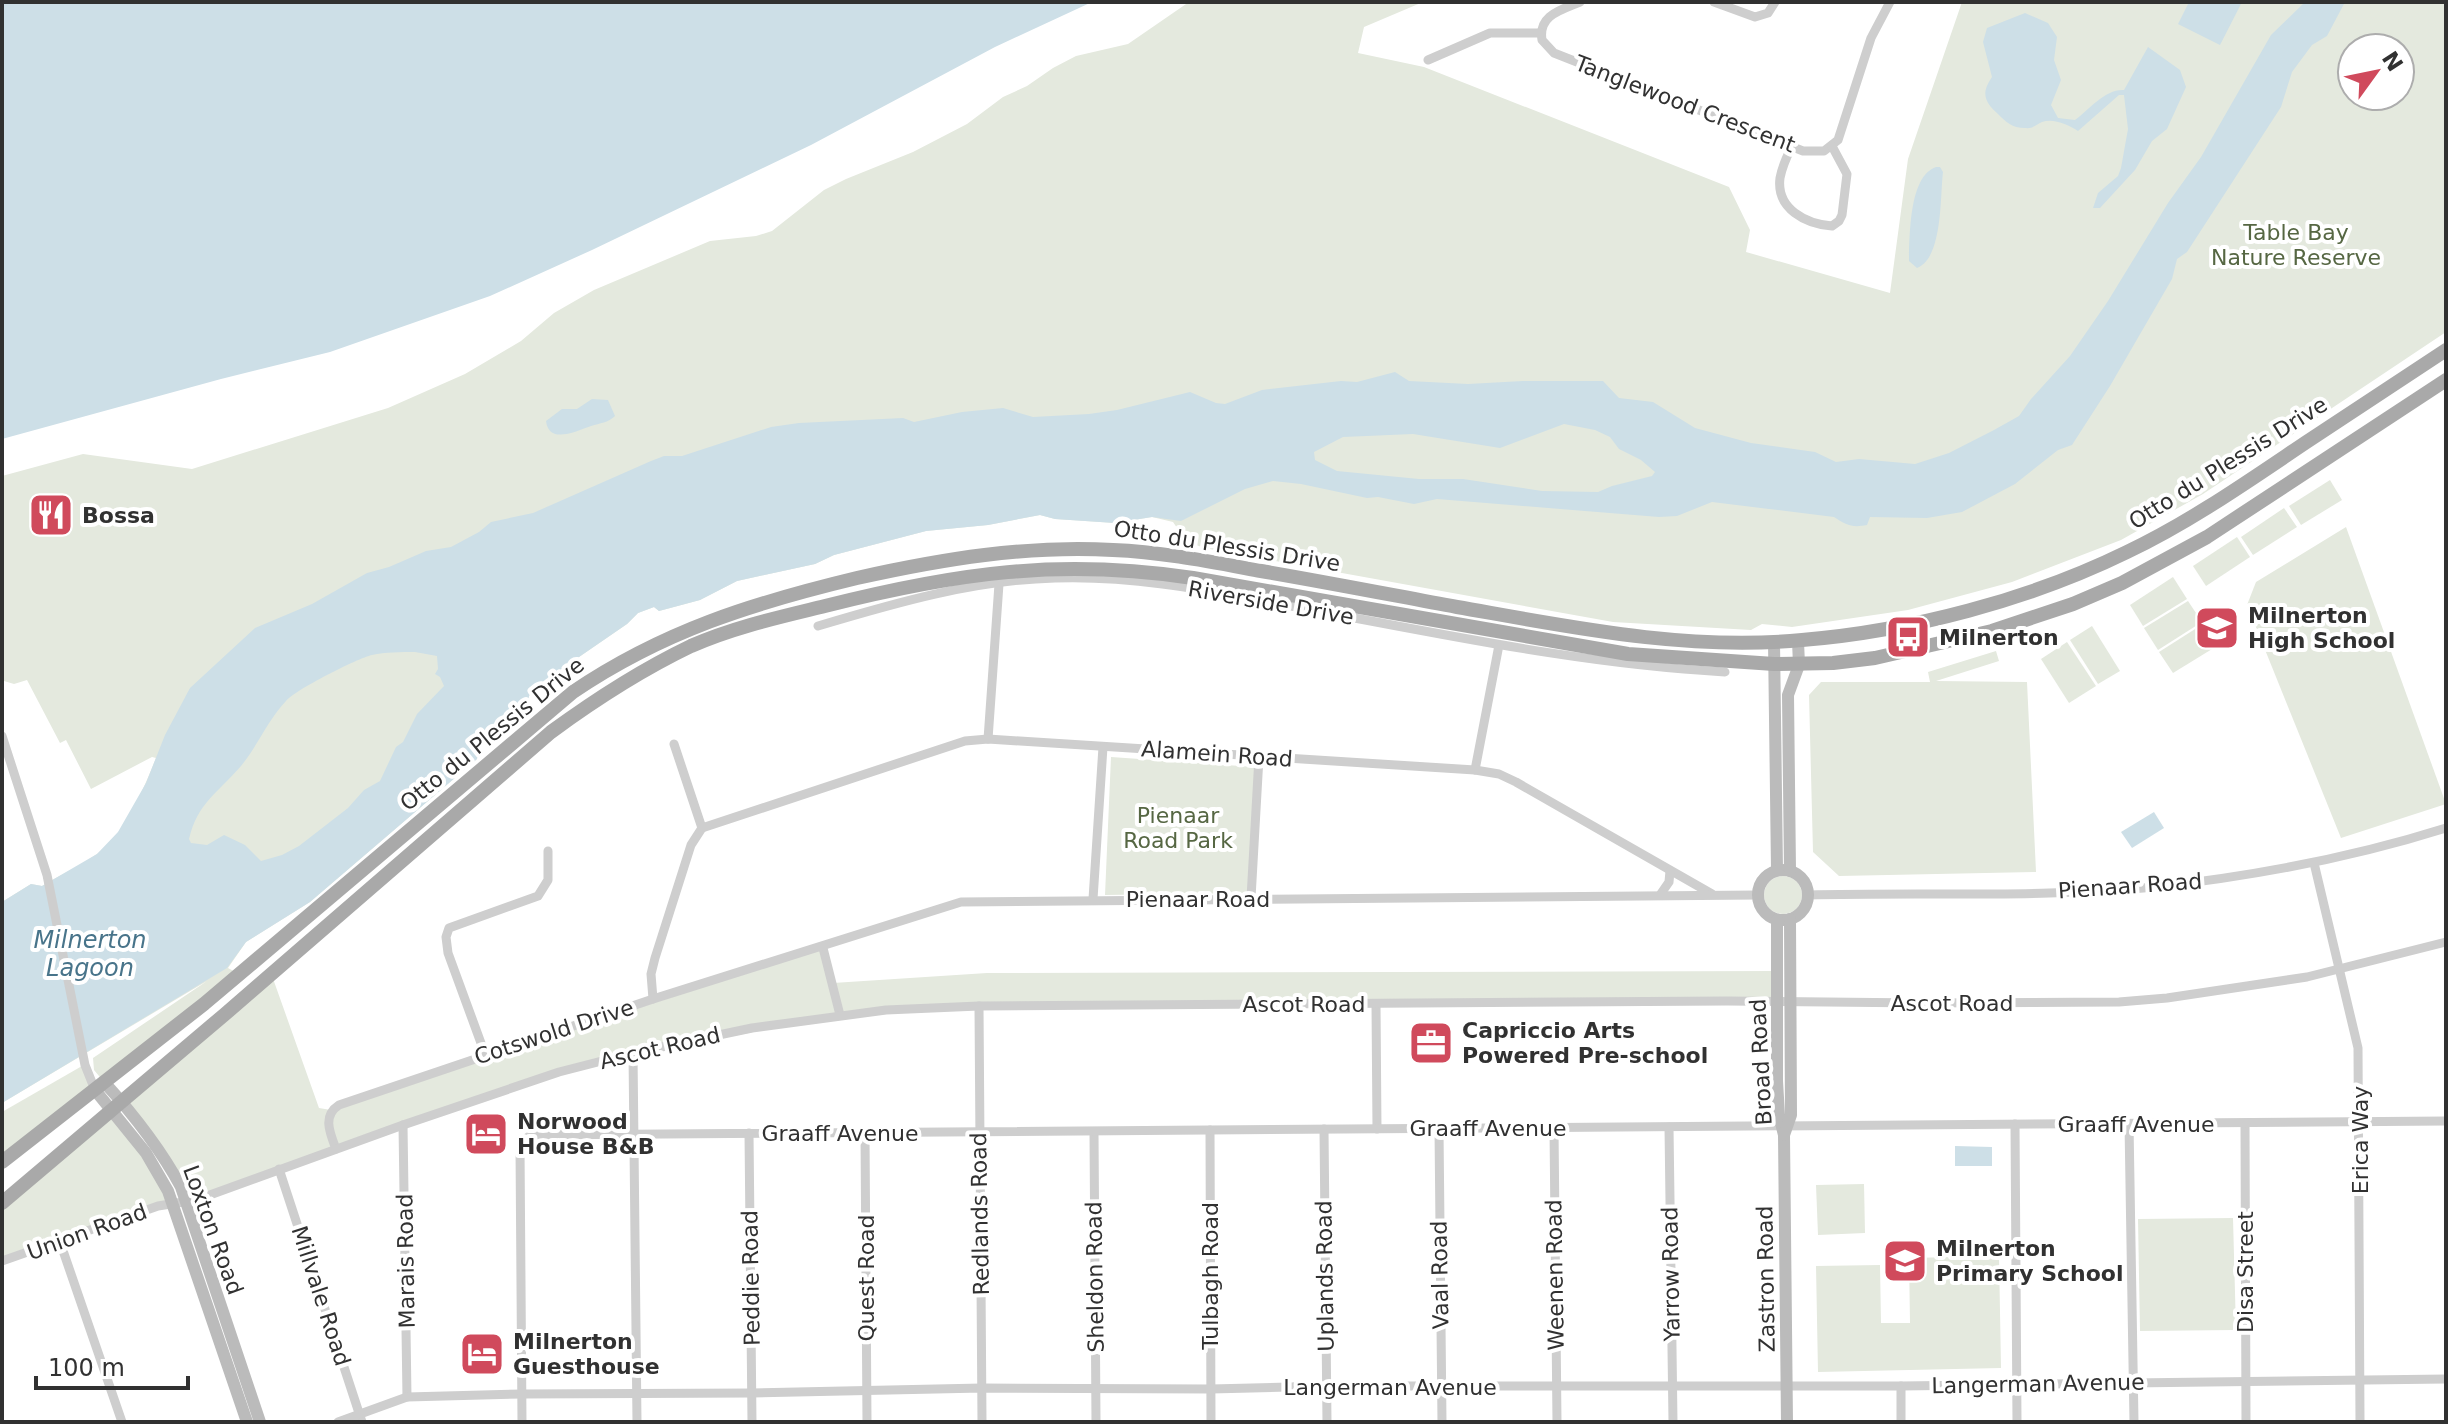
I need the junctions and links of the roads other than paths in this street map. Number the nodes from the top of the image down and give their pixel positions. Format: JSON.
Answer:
{"nodes":[{"id":1,"x":1580,"y":2,"type":"edge"},
{"id":2,"x":1714,"y":2,"type":"edge"},
{"id":3,"x":1775,"y":2,"type":"edge"},
{"id":4,"x":1890,"y":2,"type":"edge"},
{"id":5,"x":1541,"y":33,"type":"junction"},
{"id":6,"x":1428,"y":60,"type":"dead end"},
{"id":7,"x":1792,"y":146,"type":"junction"},
{"id":8,"x":1832,"y":146,"type":"junction"},
{"id":9,"x":2446,"y":350,"type":"edge"},
{"id":10,"x":2446,"y":380,"type":"edge"},
{"id":11,"x":999,"y":584,"type":"junction"},
{"id":12,"x":818,"y":626,"type":"dead end"},
{"id":13,"x":1798,"y":641,"type":"junction"},
{"id":14,"x":1774,"y":642,"type":"junction"},
{"id":15,"x":1499,"y":645,"type":"junction"},
{"id":16,"x":1774,"y":664,"type":"junction"},
{"id":17,"x":1799,"y":665,"type":"junction"},
{"id":18,"x":1725,"y":672,"type":"dead end"},
{"id":19,"x":2,"y":736,"type":"edge"},
{"id":20,"x":988,"y":739,"type":"junction"},
{"id":21,"x":674,"y":744,"type":"dead end"},
{"id":22,"x":1782,"y":746,"type":"junction"},
{"id":23,"x":1103,"y":747,"type":"junction"},
{"id":24,"x":1259,"y":757,"type":"junction"},
{"id":25,"x":1475,"y":770,"type":"junction"},
{"id":26,"x":702,"y":828,"type":"junction"},
{"id":27,"x":2446,"y":828,"type":"edge"},
{"id":28,"x":548,"y":851,"type":"dead end"},
{"id":29,"x":2314,"y":863,"type":"junction"},
{"id":30,"x":1670,"y":871,"type":"junction"},
{"id":31,"x":1784,"y":871,"type":"junction"},
{"id":32,"x":1660,"y":895,"type":"junction"},
{"id":33,"x":1714,"y":895,"type":"junction"},
{"id":34,"x":1758,"y":895,"type":"junction"},
{"id":35,"x":1808,"y":895,"type":"junction"},
{"id":36,"x":1251,"y":898,"type":"junction"},
{"id":37,"x":1093,"y":899,"type":"junction"},
{"id":38,"x":1784,"y":920,"type":"junction"},
{"id":39,"x":2446,"y":942,"type":"edge"},
{"id":40,"x":823,"y":948,"type":"junction"},
{"id":41,"x":2341,"y":969,"type":"junction"},
{"id":42,"x":653,"y":999,"type":"junction"},
{"id":43,"x":1777,"y":1002,"type":"junction"},
{"id":44,"x":1791,"y":1002,"type":"junction"},
{"id":45,"x":1376,"y":1004,"type":"junction"},
{"id":46,"x":979,"y":1006,"type":"junction"},
{"id":47,"x":840,"y":1015,"type":"junction"},
{"id":48,"x":633,"y":1053,"type":"junction"},
{"id":49,"x":485,"y":1054,"type":"junction"},
{"id":50,"x":97,"y":1083,"type":"junction"},
{"id":51,"x":116,"y":1105,"type":"junction"},
{"id":52,"x":2360,"y":1121,"type":"junction"},
{"id":53,"x":2446,"y":1121,"type":"edge"},
{"id":54,"x":2245,"y":1123,"type":"junction"},
{"id":55,"x":2015,"y":1124,"type":"junction"},
{"id":56,"x":2129,"y":1124,"type":"junction"},
{"id":57,"x":403,"y":1125,"type":"junction"},
{"id":58,"x":1669,"y":1127,"type":"junction"},
{"id":59,"x":1554,"y":1128,"type":"junction"},
{"id":60,"x":1324,"y":1129,"type":"junction"},
{"id":61,"x":1377,"y":1129,"type":"junction"},
{"id":62,"x":1439,"y":1129,"type":"junction"},
{"id":63,"x":1784,"y":1129,"type":"junction"},
{"id":64,"x":1210,"y":1130,"type":"junction"},
{"id":65,"x":978,"y":1132,"type":"junction"},
{"id":66,"x":1094,"y":1132,"type":"junction"},
{"id":67,"x":749,"y":1133,"type":"junction"},
{"id":68,"x":865,"y":1133,"type":"junction"},
{"id":69,"x":635,"y":1134,"type":"junction"},
{"id":70,"x":336,"y":1149,"type":"junction"},
{"id":71,"x":2,"y":1162,"type":"edge"},
{"id":72,"x":279,"y":1169,"type":"junction"},
{"id":73,"x":178,"y":1201,"type":"junction"},
{"id":74,"x":2,"y":1203,"type":"edge"},
{"id":75,"x":60,"y":1242,"type":"junction"},
{"id":76,"x":2,"y":1261,"type":"edge"},
{"id":77,"x":2446,"y":1379,"type":"edge"},
{"id":78,"x":2246,"y":1381,"type":"junction"},
{"id":79,"x":2360,"y":1381,"type":"junction"},
{"id":80,"x":2134,"y":1382,"type":"junction"},
{"id":81,"x":2017,"y":1383,"type":"junction"},
{"id":82,"x":1787,"y":1385,"type":"junction"},
{"id":83,"x":1326,"y":1386,"type":"junction"},
{"id":84,"x":1672,"y":1386,"type":"junction"},
{"id":85,"x":1901,"y":1386,"type":"junction"},
{"id":86,"x":1441,"y":1387,"type":"junction"},
{"id":87,"x":982,"y":1388,"type":"junction"},
{"id":88,"x":1556,"y":1388,"type":"junction"},
{"id":89,"x":1096,"y":1389,"type":"junction"},
{"id":90,"x":1211,"y":1389,"type":"junction"},
{"id":91,"x":867,"y":1390,"type":"junction"},
{"id":92,"x":637,"y":1393,"type":"junction"},
{"id":93,"x":752,"y":1393,"type":"junction"},
{"id":94,"x":522,"y":1394,"type":"junction"},
{"id":95,"x":407,"y":1397,"type":"junction"},
{"id":96,"x":361,"y":1418,"type":"edge"},
{"id":97,"x":122,"y":1422,"type":"edge"},
{"id":98,"x":247,"y":1422,"type":"edge"},
{"id":99,"x":260,"y":1422,"type":"edge"},
{"id":100,"x":338,"y":1422,"type":"edge"},
{"id":101,"x":522,"y":1422,"type":"edge"},
{"id":102,"x":637,"y":1422,"type":"edge"},
{"id":103,"x":752,"y":1422,"type":"edge"},
{"id":104,"x":867,"y":1422,"type":"edge"},
{"id":105,"x":982,"y":1422,"type":"edge"},
{"id":106,"x":1096,"y":1422,"type":"edge"},
{"id":107,"x":1211,"y":1422,"type":"edge"},
{"id":108,"x":1327,"y":1422,"type":"edge"},
{"id":109,"x":1442,"y":1422,"type":"edge"},
{"id":110,"x":1557,"y":1422,"type":"edge"},
{"id":111,"x":1673,"y":1422,"type":"edge"},
{"id":112,"x":1787,"y":1422,"type":"edge"},
{"id":113,"x":1901,"y":1422,"type":"edge"},
{"id":114,"x":2017,"y":1422,"type":"edge"},
{"id":115,"x":2134,"y":1422,"type":"edge"},
{"id":116,"x":2246,"y":1422,"type":"edge"},
{"id":117,"x":2360,"y":1422,"type":"edge"}],
"edges":[{"from":1,"to":5,"type":"street"},
{"from":2,"to":3,"type":"street"},
{"from":4,"to":8,"type":"street"},
{"from":5,"to":6,"type":"street"},
{"from":5,"to":7,"type":"street","name":"Tanglewood Crescent"},
{"from":7,"to":8,"type":"street","name":"Tanglewood Crescent"},
{"from":7,"to":8,"type":"street"},
{"from":9,"to":13,"type":"main road","name":"Otto du Plessis Drive"},
{"from":10,"to":17,"type":"main road","name":"Otto du Plessis Drive"},
{"from":11,"to":12,"type":"street","name":"Riverside Drive"},
{"from":11,"to":15,"type":"street","name":"Riverside Drive"},
{"from":11,"to":20,"type":"street"},
{"from":13,"to":14,"type":"main road","name":"Otto du Plessis Drive"},
{"from":13,"to":17,"type":"street"},
{"from":14,"to":16,"type":"street"},
{"from":14,"to":50,"type":"main road","name":"Otto du Plessis Drive"},
{"from":15,"to":18,"type":"street","name":"Riverside Drive"},
{"from":15,"to":25,"type":"street"},
{"from":16,"to":17,"type":"main road","name":"Otto du Plessis Drive"},
{"from":16,"to":22,"type":"street"},
{"from":16,"to":51,"type":"main road","name":"Otto du Plessis Drive"},
{"from":17,"to":22,"type":"street"},
{"from":19,"to":50,"type":"street","name":"Loxton Road"},
{"from":20,"to":23,"type":"street","name":"Alamein Road"},
{"from":20,"to":26,"type":"street","name":"Alamein Road"},
{"from":21,"to":26,"type":"street"},
{"from":22,"to":31,"type":"street"},
{"from":23,"to":24,"type":"street","name":"Alamein Road"},
{"from":23,"to":37,"type":"street"},
{"from":24,"to":25,"type":"street","name":"Alamein Road"},
{"from":24,"to":36,"type":"street"},
{"from":25,"to":30,"type":"street","name":"Alamein Road"},
{"from":26,"to":42,"type":"street","name":"Cotswold Drive"},
{"from":27,"to":29,"type":"street","name":"Pienaar Road"},
{"from":28,"to":49,"type":"street"},
{"from":29,"to":35,"type":"street","name":"Pienaar Road"},
{"from":29,"to":41,"type":"street","name":"Erica Way"},
{"from":30,"to":32,"type":"street"},
{"from":30,"to":33,"type":"street","name":"Alamein Road"},
{"from":31,"to":34,"type":"street"},
{"from":31,"to":35,"type":"street"},
{"from":32,"to":33,"type":"street","name":"Pienaar Road"},
{"from":32,"to":36,"type":"street","name":"Pienaar Road"},
{"from":33,"to":34,"type":"street","name":"Pienaar Road"},
{"from":34,"to":38,"type":"street"},
{"from":35,"to":38,"type":"street"},
{"from":36,"to":37,"type":"street","name":"Pienaar Road"},
{"from":37,"to":40,"type":"street","name":"Pienaar Road"},
{"from":38,"to":43,"type":"street","name":"Broad Road"},
{"from":38,"to":44,"type":"street","name":"Broad Road"},
{"from":39,"to":41,"type":"street","name":"Ascot Road"},
{"from":40,"to":42,"type":"street","name":"Pienaar Road"},
{"from":40,"to":47,"type":"street"},
{"from":41,"to":44,"type":"street","name":"Ascot Road"},
{"from":41,"to":52,"type":"street","name":"Erica Way"},
{"from":42,"to":49,"type":"street","name":"Cotswold Drive"},
{"from":43,"to":44,"type":"street","name":"Ascot Road"},
{"from":43,"to":45,"type":"street","name":"Ascot Road"},
{"from":43,"to":63,"type":"street","name":"Broad Road"},
{"from":44,"to":63,"type":"street","name":"Broad Road"},
{"from":45,"to":46,"type":"street","name":"Ascot Road"},
{"from":45,"to":61,"type":"street"},
{"from":46,"to":47,"type":"street","name":"Ascot Road"},
{"from":46,"to":65,"type":"street","name":"Redlands Road"},
{"from":47,"to":48,"type":"street","name":"Ascot Road"},
{"from":48,"to":57,"type":"street","name":"Ascot Road"},
{"from":48,"to":69,"type":"street"},
{"from":49,"to":70,"type":"street","name":"Cotswold Drive"},
{"from":50,"to":51,"type":"street","name":"Loxton Road"},
{"from":50,"to":71,"type":"main road","name":"Otto du Plessis Drive"},
{"from":51,"to":73,"type":"street","name":"Loxton Road"},
{"from":51,"to":74,"type":"main road","name":"Otto du Plessis Drive"},
{"from":52,"to":53,"type":"street","name":"Graaff Avenue"},
{"from":52,"to":54,"type":"street","name":"Graaff Avenue"},
{"from":52,"to":79,"type":"street","name":"Erica Way"},
{"from":54,"to":56,"type":"street","name":"Graaff Avenue"},
{"from":54,"to":78,"type":"street","name":"Disa Street"},
{"from":55,"to":56,"type":"street","name":"Graaff Avenue"},
{"from":55,"to":63,"type":"street","name":"Graaff Avenue"},
{"from":55,"to":81,"type":"street"},
{"from":56,"to":80,"type":"street"},
{"from":57,"to":70,"type":"street","name":"Ascot Road"},
{"from":57,"to":95,"type":"street","name":"Marais Road"},
{"from":58,"to":59,"type":"street","name":"Graaff Avenue"},
{"from":58,"to":63,"type":"street","name":"Graaff Avenue"},
{"from":58,"to":84,"type":"street","name":"Yarrow Road"},
{"from":59,"to":62,"type":"street","name":"Graaff Avenue"},
{"from":59,"to":88,"type":"street","name":"Weenen Road"},
{"from":60,"to":61,"type":"street","name":"Graaff Avenue"},
{"from":60,"to":64,"type":"street","name":"Graaff Avenue"},
{"from":60,"to":83,"type":"street","name":"Uplands Road"},
{"from":61,"to":62,"type":"street","name":"Graaff Avenue"},
{"from":62,"to":86,"type":"street","name":"Vaal Road"},
{"from":63,"to":82,"type":"street","name":"Zastron Road"},
{"from":64,"to":66,"type":"street","name":"Graaff Avenue"},
{"from":64,"to":90,"type":"street","name":"Tulbagh Road"},
{"from":65,"to":66,"type":"street","name":"Graaff Avenue"},
{"from":65,"to":68,"type":"street","name":"Graaff Avenue"},
{"from":65,"to":87,"type":"street","name":"Redlands Road"},
{"from":66,"to":89,"type":"street","name":"Sheldon Road"},
{"from":67,"to":68,"type":"street","name":"Graaff Avenue"},
{"from":67,"to":69,"type":"street","name":"Graaff Avenue"},
{"from":67,"to":93,"type":"street","name":"Peddie Road"},
{"from":68,"to":91,"type":"street","name":"Quest Road"},
{"from":69,"to":92,"type":"street"},
{"from":69,"to":94,"type":"street","name":"Graaff Avenue"},
{"from":70,"to":72,"type":"street","name":"Ascot Road"},
{"from":72,"to":73,"type":"street","name":"Ascot Road"},
{"from":72,"to":96,"type":"street","name":"Millvale Road"},
{"from":73,"to":75,"type":"street","name":"Union Road"},
{"from":73,"to":98,"type":"street","name":"Loxton Road"},
{"from":73,"to":99,"type":"street","name":"Loxton Road"},
{"from":75,"to":76,"type":"street","name":"Union Road"},
{"from":75,"to":97,"type":"street"},
{"from":77,"to":79,"type":"street","name":"Langerman Avenue"},
{"from":78,"to":79,"type":"street","name":"Langerman Avenue"},
{"from":78,"to":80,"type":"street","name":"Langerman Avenue"},
{"from":78,"to":116,"type":"street","name":"Disa Street"},
{"from":79,"to":117,"type":"street","name":"Erica Way"},
{"from":80,"to":81,"type":"street","name":"Langerman Avenue"},
{"from":80,"to":115,"type":"street"},
{"from":81,"to":85,"type":"street","name":"Langerman Avenue"},
{"from":81,"to":114,"type":"street"},
{"from":82,"to":84,"type":"street","name":"Langerman Avenue"},
{"from":82,"to":85,"type":"street","name":"Langerman Avenue"},
{"from":82,"to":112,"type":"street","name":"Zastron Road"},
{"from":83,"to":86,"type":"street","name":"Langerman Avenue"},
{"from":83,"to":90,"type":"street","name":"Langerman Avenue"},
{"from":83,"to":108,"type":"street","name":"Uplands Road"},
{"from":84,"to":88,"type":"street","name":"Langerman Avenue"},
{"from":84,"to":111,"type":"street","name":"Yarrow Road"},
{"from":85,"to":113,"type":"street"},
{"from":86,"to":88,"type":"street","name":"Langerman Avenue"},
{"from":86,"to":109,"type":"street","name":"Vaal Road"},
{"from":87,"to":89,"type":"street","name":"Langerman Avenue"},
{"from":87,"to":91,"type":"street","name":"Langerman Avenue"},
{"from":87,"to":105,"type":"street","name":"Redlands Road"},
{"from":88,"to":110,"type":"street","name":"Weenen Road"},
{"from":89,"to":90,"type":"street","name":"Langerman Avenue"},
{"from":89,"to":106,"type":"street","name":"Sheldon Road"},
{"from":90,"to":107,"type":"street","name":"Tulbagh Road"},
{"from":91,"to":93,"type":"street","name":"Langerman Avenue"},
{"from":91,"to":104,"type":"street","name":"Quest Road"},
{"from":92,"to":93,"type":"street","name":"Langerman Avenue"},
{"from":92,"to":94,"type":"street","name":"Langerman Avenue"},
{"from":92,"to":102,"type":"street"},
{"from":93,"to":103,"type":"street","name":"Peddie Road"},
{"from":94,"to":95,"type":"street","name":"Langerman Avenue"},
{"from":94,"to":101,"type":"street"},
{"from":95,"to":96,"type":"street","name":"Langerman Avenue"},
{"from":96,"to":100,"type":"street","name":"Langerman Avenue"}]}
